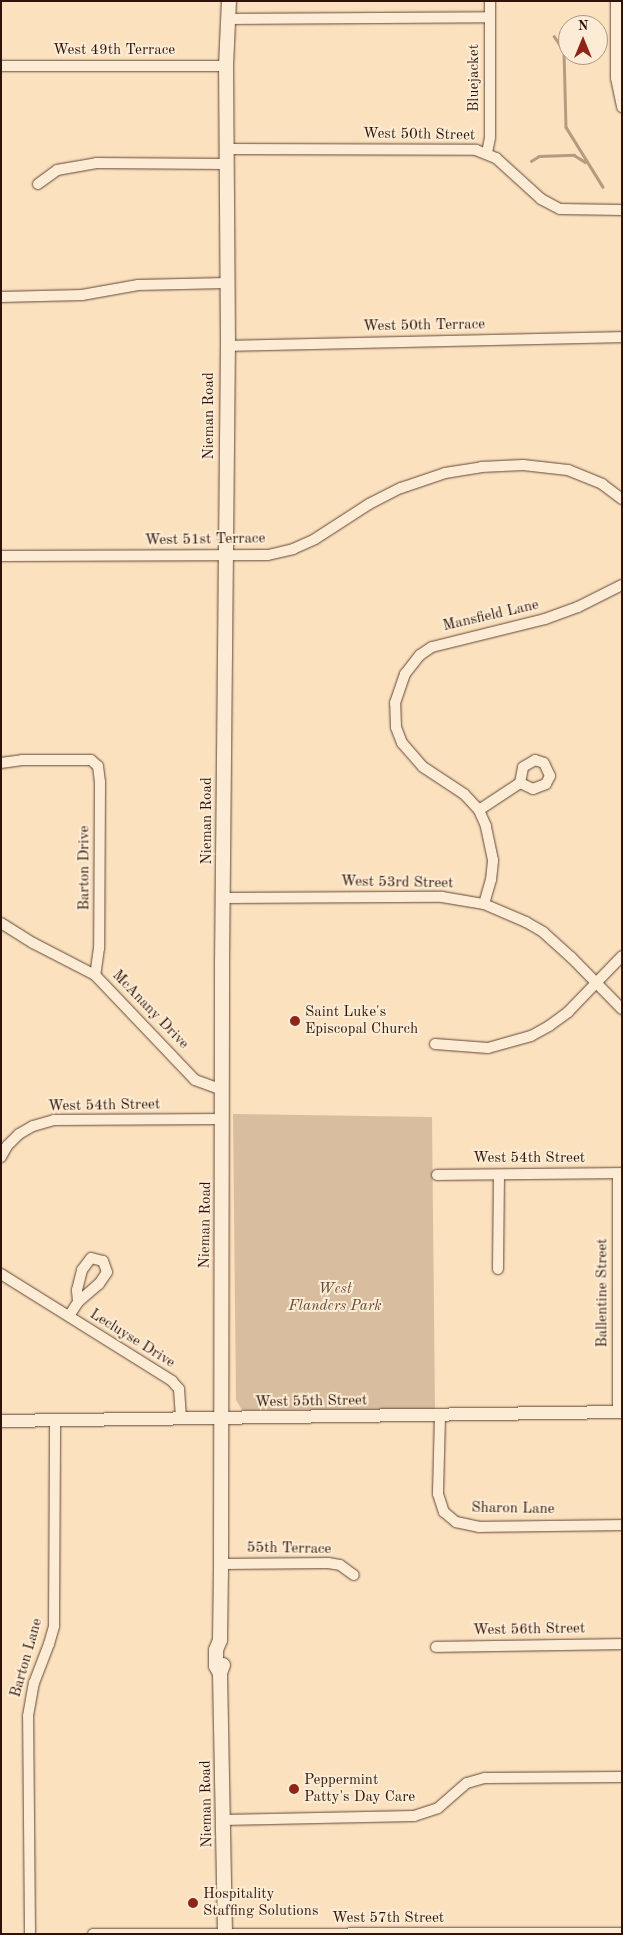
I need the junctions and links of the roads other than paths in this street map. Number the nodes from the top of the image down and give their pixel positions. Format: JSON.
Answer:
{"nodes":[{"id":1,"x":229,"y":1,"type":"edge"},
{"id":2,"x":490,"y":1,"type":"edge"},
{"id":3,"x":616,"y":1,"type":"edge"},
{"id":4,"x":490,"y":17,"type":"junction"},
{"id":5,"x":229,"y":19,"type":"junction"},
{"id":6,"x":1,"y":66,"type":"edge"},
{"id":7,"x":226,"y":66,"type":"junction"},
{"id":8,"x":619,"y":78,"type":"edge"},
{"id":9,"x":622,"y":107,"type":"edge"},
{"id":10,"x":226,"y":149,"type":"junction"},
{"id":11,"x":487,"y":153,"type":"junction"},
{"id":12,"x":226,"y":164,"type":"junction"},
{"id":13,"x":38,"y":184,"type":"dead end"},
{"id":14,"x":622,"y":210,"type":"edge"},
{"id":15,"x":226,"y":283,"type":"junction"},
{"id":16,"x":1,"y":297,"type":"edge"},
{"id":17,"x":622,"y":336,"type":"edge"},
{"id":18,"x":228,"y":346,"type":"junction"},
{"id":19,"x":622,"y":499,"type":"edge"},
{"id":20,"x":225,"y":555,"type":"junction"},
{"id":21,"x":1,"y":556,"type":"edge"},
{"id":22,"x":622,"y":586,"type":"edge"},
{"id":23,"x":1,"y":763,"type":"edge"},
{"id":24,"x":520,"y":783,"type":"dead end"},
{"id":25,"x":478,"y":810,"type":"junction"},
{"id":26,"x":224,"y":898,"type":"junction"},
{"id":27,"x":484,"y":904,"type":"junction"},
{"id":28,"x":1,"y":924,"type":"edge"},
{"id":29,"x":622,"y":956,"type":"edge"},
{"id":30,"x":95,"y":975,"type":"junction"},
{"id":31,"x":596,"y":983,"type":"junction"},
{"id":32,"x":622,"y":1009,"type":"edge"},
{"id":33,"x":435,"y":1044,"type":"dead end"},
{"id":34,"x":223,"y":1090,"type":"junction"},
{"id":35,"x":223,"y":1119,"type":"junction"},
{"id":36,"x":1,"y":1157,"type":"edge"},
{"id":37,"x":620,"y":1174,"type":"edge"},
{"id":38,"x":437,"y":1175,"type":"dead end"},
{"id":39,"x":499,"y":1175,"type":"junction"},
{"id":40,"x":498,"y":1268,"type":"dead end"},
{"id":41,"x":1,"y":1274,"type":"edge"},
{"id":42,"x":78,"y":1302,"type":"dead end"},
{"id":43,"x":69,"y":1316,"type":"junction"},
{"id":44,"x":620,"y":1412,"type":"edge"},
{"id":45,"x":440,"y":1416,"type":"junction"},
{"id":46,"x":181,"y":1418,"type":"junction"},
{"id":47,"x":220,"y":1419,"type":"junction"},
{"id":48,"x":1,"y":1420,"type":"edge"},
{"id":49,"x":54,"y":1420,"type":"junction"},
{"id":50,"x":622,"y":1525,"type":"edge"},
{"id":51,"x":221,"y":1564,"type":"junction"},
{"id":52,"x":354,"y":1575,"type":"dead end"},
{"id":53,"x":622,"y":1644,"type":"edge"},
{"id":54,"x":436,"y":1646,"type":"dead end"},
{"id":55,"x":622,"y":1777,"type":"edge"},
{"id":56,"x":223,"y":1820,"type":"junction"},
{"id":57,"x":225,"y":1933,"type":"edge"},
{"id":58,"x":622,"y":1933,"type":"edge"},
{"id":59,"x":30,"y":1934,"type":"edge"},
{"id":60,"x":93,"y":1934,"type":"edge"},
{"id":61,"x":352,"y":1934,"type":"edge"},
{"id":62,"x":603,"y":1934,"type":"edge"}],
"edges":[{"from":1,"to":5,"type":"main road","name":"Nieman Road"},
{"from":2,"to":4,"type":"street","name":"Bluejacket"},
{"from":3,"to":8,"type":"street"},
{"from":4,"to":5,"type":"street"},
{"from":4,"to":11,"type":"street","name":"Bluejacket"},
{"from":5,"to":7,"type":"main road","name":"Nieman Road"},
{"from":6,"to":7,"type":"street","name":"West 49th Terrace"},
{"from":7,"to":10,"type":"main road","name":"Nieman Road"},
{"from":8,"to":9,"type":"street"},
{"from":10,"to":11,"type":"street","name":"West 50th Street"},
{"from":10,"to":12,"type":"main road","name":"Nieman Road"},
{"from":11,"to":14,"type":"street","name":"West 50th Street"},
{"from":12,"to":13,"type":"street"},
{"from":12,"to":15,"type":"main road","name":"Nieman Road"},
{"from":15,"to":16,"type":"street"},
{"from":15,"to":18,"type":"main road","name":"Nieman Road"},
{"from":17,"to":18,"type":"street","name":"West 50th Terrace"},
{"from":18,"to":20,"type":"main road","name":"Nieman Road"},
{"from":19,"to":20,"type":"street","name":"West 51st Terrace"},
{"from":20,"to":21,"type":"street","name":"West 51st Terrace"},
{"from":20,"to":26,"type":"main road","name":"Nieman Road"},
{"from":22,"to":25,"type":"street","name":"Mansfield Lane"},
{"from":23,"to":30,"type":"street","name":"Barton Drive"},
{"from":24,"to":25,"type":"street"},
{"from":25,"to":27,"type":"street","name":"Mansfield Lane"},
{"from":26,"to":27,"type":"street","name":"West 53rd Street"},
{"from":26,"to":34,"type":"main road","name":"Nieman Road"},
{"from":27,"to":31,"type":"street","name":"West 53rd Street"},
{"from":28,"to":30,"type":"street","name":"McAnany Drive"},
{"from":29,"to":31,"type":"street"},
{"from":30,"to":34,"type":"street","name":"McAnany Drive"},
{"from":31,"to":32,"type":"street","name":"West 53rd Street"},
{"from":31,"to":33,"type":"street"},
{"from":34,"to":35,"type":"main road","name":"Nieman Road"},
{"from":35,"to":36,"type":"street","name":"West 54th Street"},
{"from":35,"to":47,"type":"main road","name":"Nieman Road"},
{"from":37,"to":39,"type":"street","name":"West 54th Street"},
{"from":37,"to":44,"type":"street","name":"Ballentine Street"},
{"from":38,"to":39,"type":"street","name":"West 54th Street"},
{"from":39,"to":40,"type":"street"},
{"from":41,"to":43,"type":"street","name":"Lecluyse Drive"},
{"from":42,"to":43,"type":"street","name":"Lecluyse Drive"},
{"from":43,"to":46,"type":"street","name":"Lecluyse Drive"},
{"from":44,"to":45,"type":"street","name":"West 55th Street"},
{"from":45,"to":47,"type":"street","name":"West 55th Street"},
{"from":45,"to":50,"type":"street","name":"Sharon Lane"},
{"from":46,"to":47,"type":"street","name":"West 55th Street"},
{"from":46,"to":49,"type":"street","name":"West 55th Street"},
{"from":47,"to":51,"type":"main road","name":"Nieman Road"},
{"from":48,"to":49,"type":"street","name":"West 55th Street"},
{"from":49,"to":59,"type":"street","name":"Barton Lane"},
{"from":51,"to":52,"type":"street","name":"55th Terrace"},
{"from":51,"to":56,"type":"main road","name":"Nieman Road"},
{"from":53,"to":54,"type":"street","name":"West 56th Street"},
{"from":55,"to":56,"type":"street"},
{"from":56,"to":57,"type":"main road","name":"Nieman Road"},
{"from":57,"to":60,"type":"street","name":"West 57th Street"},
{"from":57,"to":61,"type":"street","name":"West 57th Street"},
{"from":58,"to":62,"type":"street","name":"West 57th Street"},
{"from":61,"to":62,"type":"street","name":"West 57th Street"}]}
